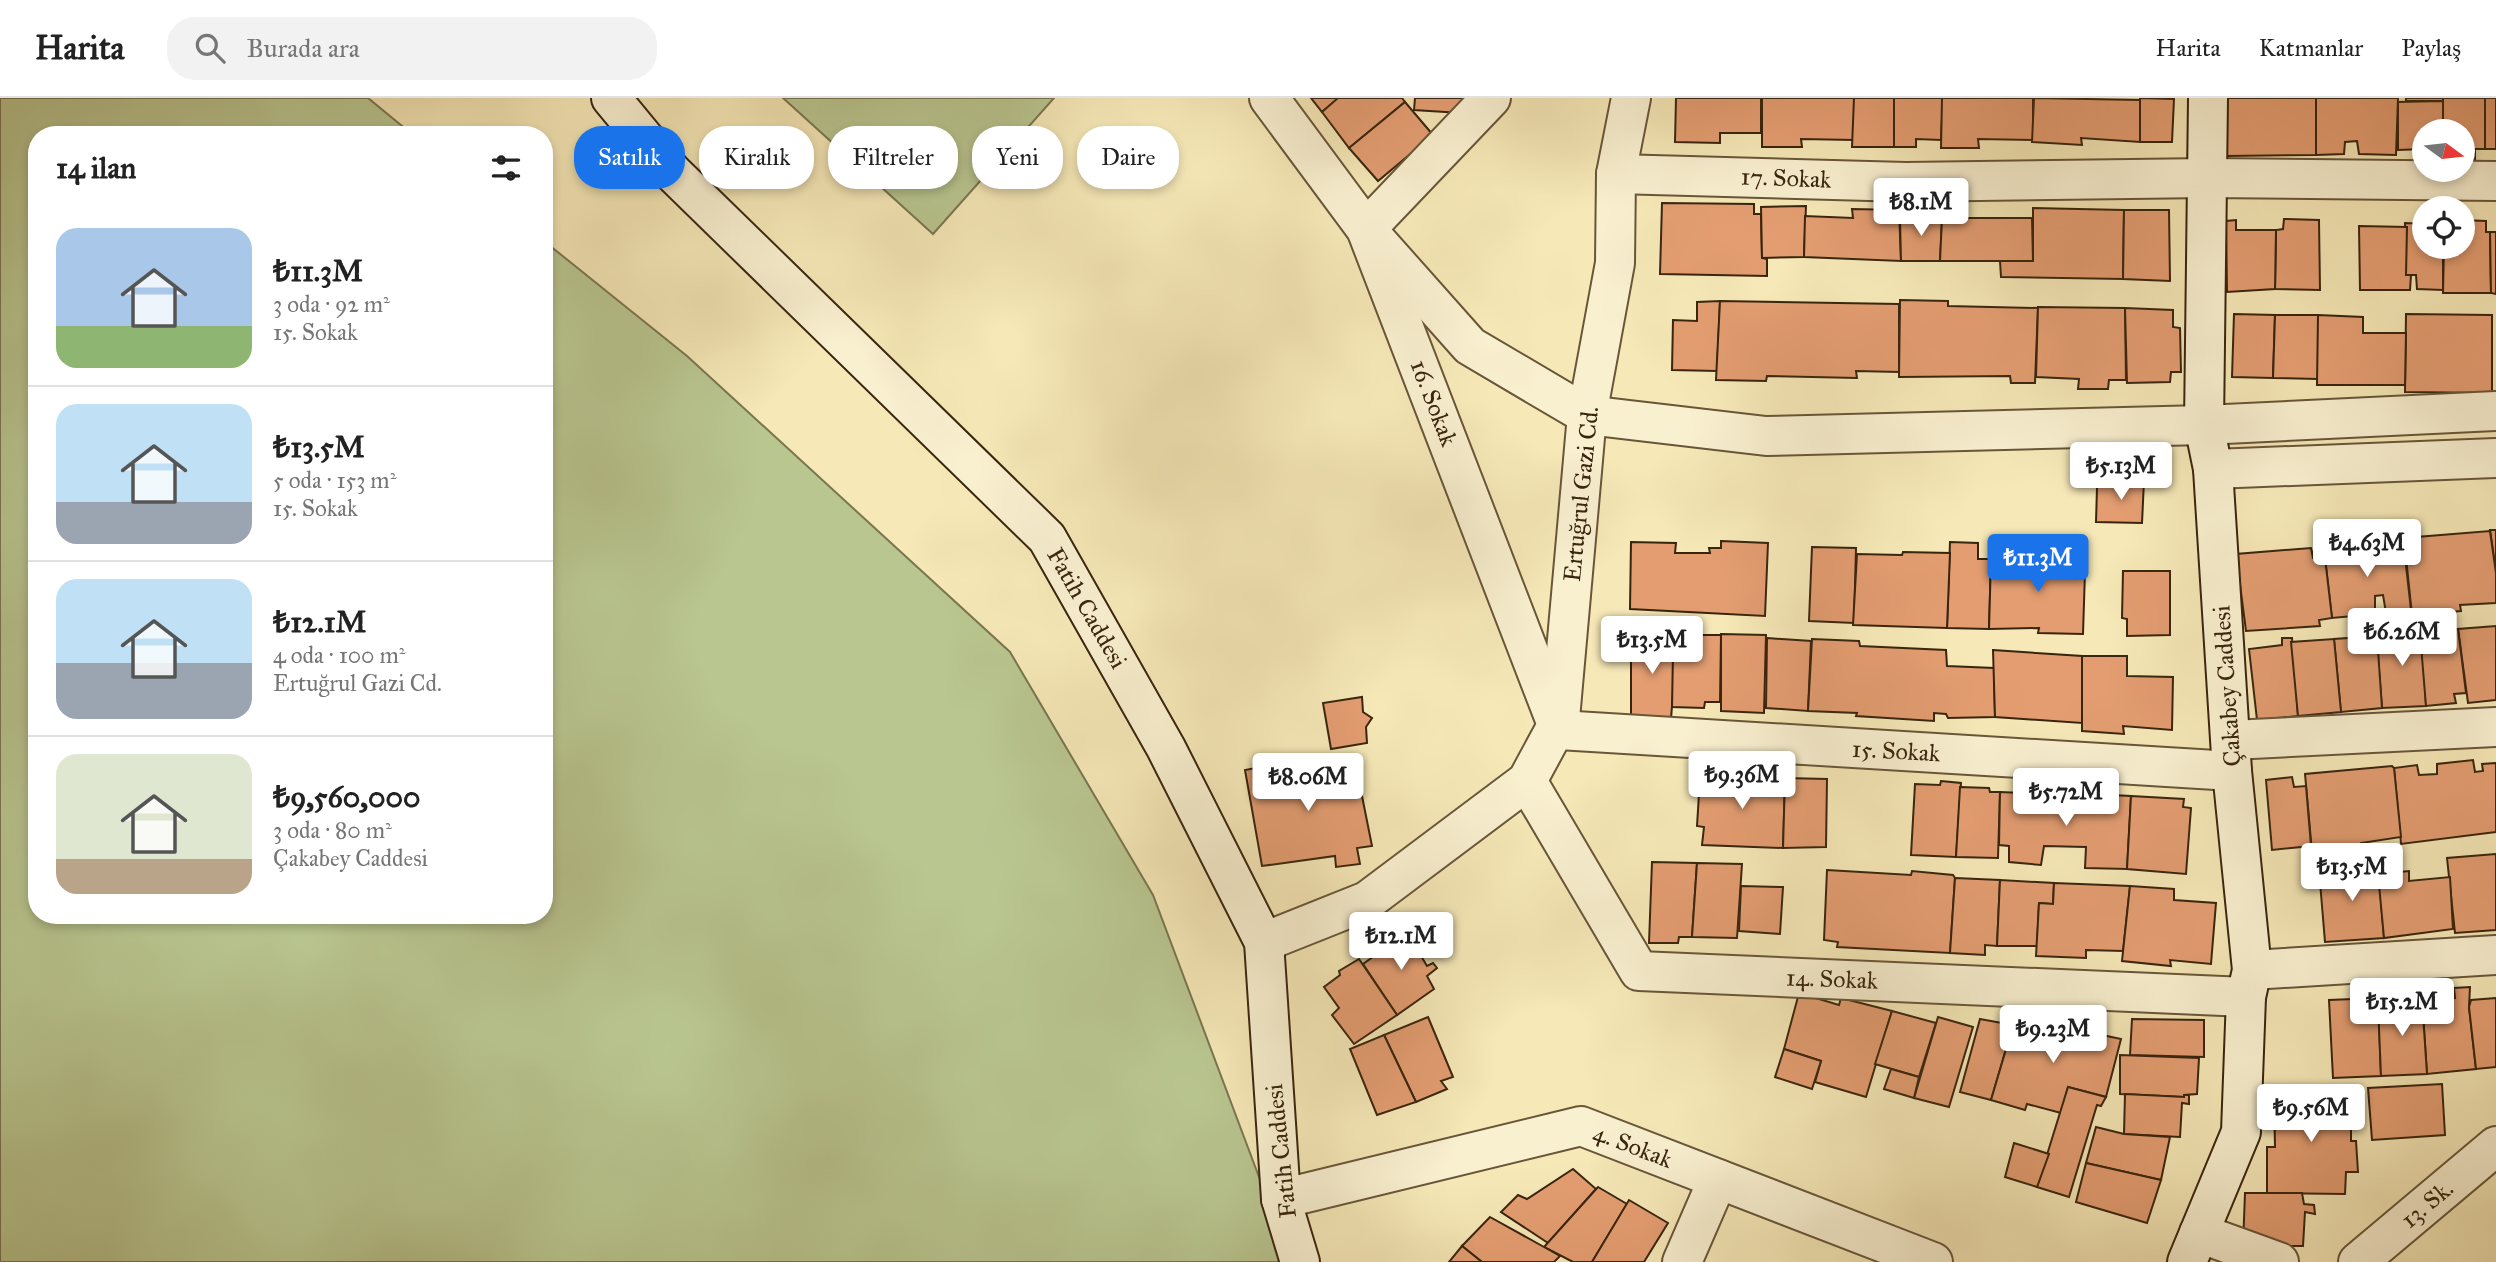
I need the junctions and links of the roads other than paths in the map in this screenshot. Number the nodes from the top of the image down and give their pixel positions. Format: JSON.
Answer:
{"nodes":[{"id":1,"x":611,"y":98,"type":"edge"},
{"id":2,"x":1269,"y":98,"type":"edge"},
{"id":3,"x":1491,"y":98,"type":"edge"},
{"id":4,"x":1631,"y":98,"type":"edge"},
{"id":5,"x":2208,"y":98,"type":"edge"},
{"id":6,"x":1616,"y":174,"type":"junction"},
{"id":7,"x":2208,"y":178,"type":"junction"},
{"id":8,"x":2496,"y":181,"type":"edge"},
{"id":9,"x":1366,"y":229,"type":"junction"},
{"id":10,"x":2496,"y":411,"type":"edge"},
{"id":11,"x":1587,"y":415,"type":"junction"},
{"id":12,"x":2204,"y":425,"type":"junction"},
{"id":13,"x":2496,"y":458,"type":"edge"},
{"id":14,"x":2213,"y":469,"type":"junction"},
{"id":15,"x":2496,"y":727,"type":"edge"},
{"id":16,"x":1559,"y":730,"type":"junction"},
{"id":17,"x":2232,"y":756,"type":"junction"},
{"id":18,"x":1527,"y":781,"type":"junction"},
{"id":19,"x":1264,"y":942,"type":"junction"},
{"id":20,"x":2496,"y":955,"type":"edge"},
{"id":21,"x":2249,"y":984,"type":"junction"},
{"id":22,"x":2496,"y":1146,"type":"edge"},
{"id":23,"x":1718,"y":1179,"type":"junction"},
{"id":24,"x":1281,"y":1199,"type":"junction"},
{"id":25,"x":2193,"y":1247,"type":"edge"},
{"id":26,"x":1300,"y":1262,"type":"edge"},
{"id":27,"x":1682,"y":1262,"type":"edge"},
{"id":28,"x":1933,"y":1262,"type":"edge"},
{"id":29,"x":2279,"y":1262,"type":"edge"},
{"id":30,"x":2358,"y":1262,"type":"edge"}],
"edges":[{"from":1,"to":19,"type":"street","name":"Fatih Caddesi"},
{"from":2,"to":9,"type":"street","name":"16. Sokak"},
{"from":3,"to":9,"type":"street"},
{"from":4,"to":6,"type":"street","name":"Ertuğrul Gazi Cd."},
{"from":5,"to":7,"type":"street","name":"Çakabey Caddesi"},
{"from":6,"to":7,"type":"street","name":"17. Sokak"},
{"from":6,"to":11,"type":"street","name":"Ertuğrul Gazi Cd."},
{"from":7,"to":8,"type":"street","name":"17. Sokak"},
{"from":7,"to":12,"type":"street","name":"Çakabey Caddesi"},
{"from":9,"to":11,"type":"street"},
{"from":9,"to":16,"type":"street","name":"16. Sokak"},
{"from":10,"to":12,"type":"street"},
{"from":11,"to":12,"type":"street"},
{"from":11,"to":16,"type":"street","name":"Ertuğrul Gazi Cd."},
{"from":12,"to":14,"type":"street","name":"Çakabey Caddesi"},
{"from":13,"to":14,"type":"street"},
{"from":14,"to":17,"type":"street","name":"Çakabey Caddesi"},
{"from":15,"to":17,"type":"street","name":"15. Sokak"},
{"from":16,"to":17,"type":"street","name":"15. Sokak"},
{"from":16,"to":18,"type":"street"},
{"from":17,"to":21,"type":"street","name":"Çakabey Caddesi"},
{"from":18,"to":19,"type":"street"},
{"from":18,"to":21,"type":"street","name":"14. Sokak"},
{"from":19,"to":24,"type":"street","name":"Fatih Caddesi"},
{"from":20,"to":21,"type":"street"},
{"from":21,"to":25,"type":"street","name":"Çakabey Caddesi"},
{"from":22,"to":30,"type":"street","name":"13. Sk."},
{"from":23,"to":24,"type":"street","name":"4. Sokak"},
{"from":23,"to":27,"type":"street"},
{"from":23,"to":28,"type":"street","name":"4. Sokak"},
{"from":24,"to":26,"type":"street","name":"Fatih Caddesi"},
{"from":25,"to":29,"type":"street"}]}
